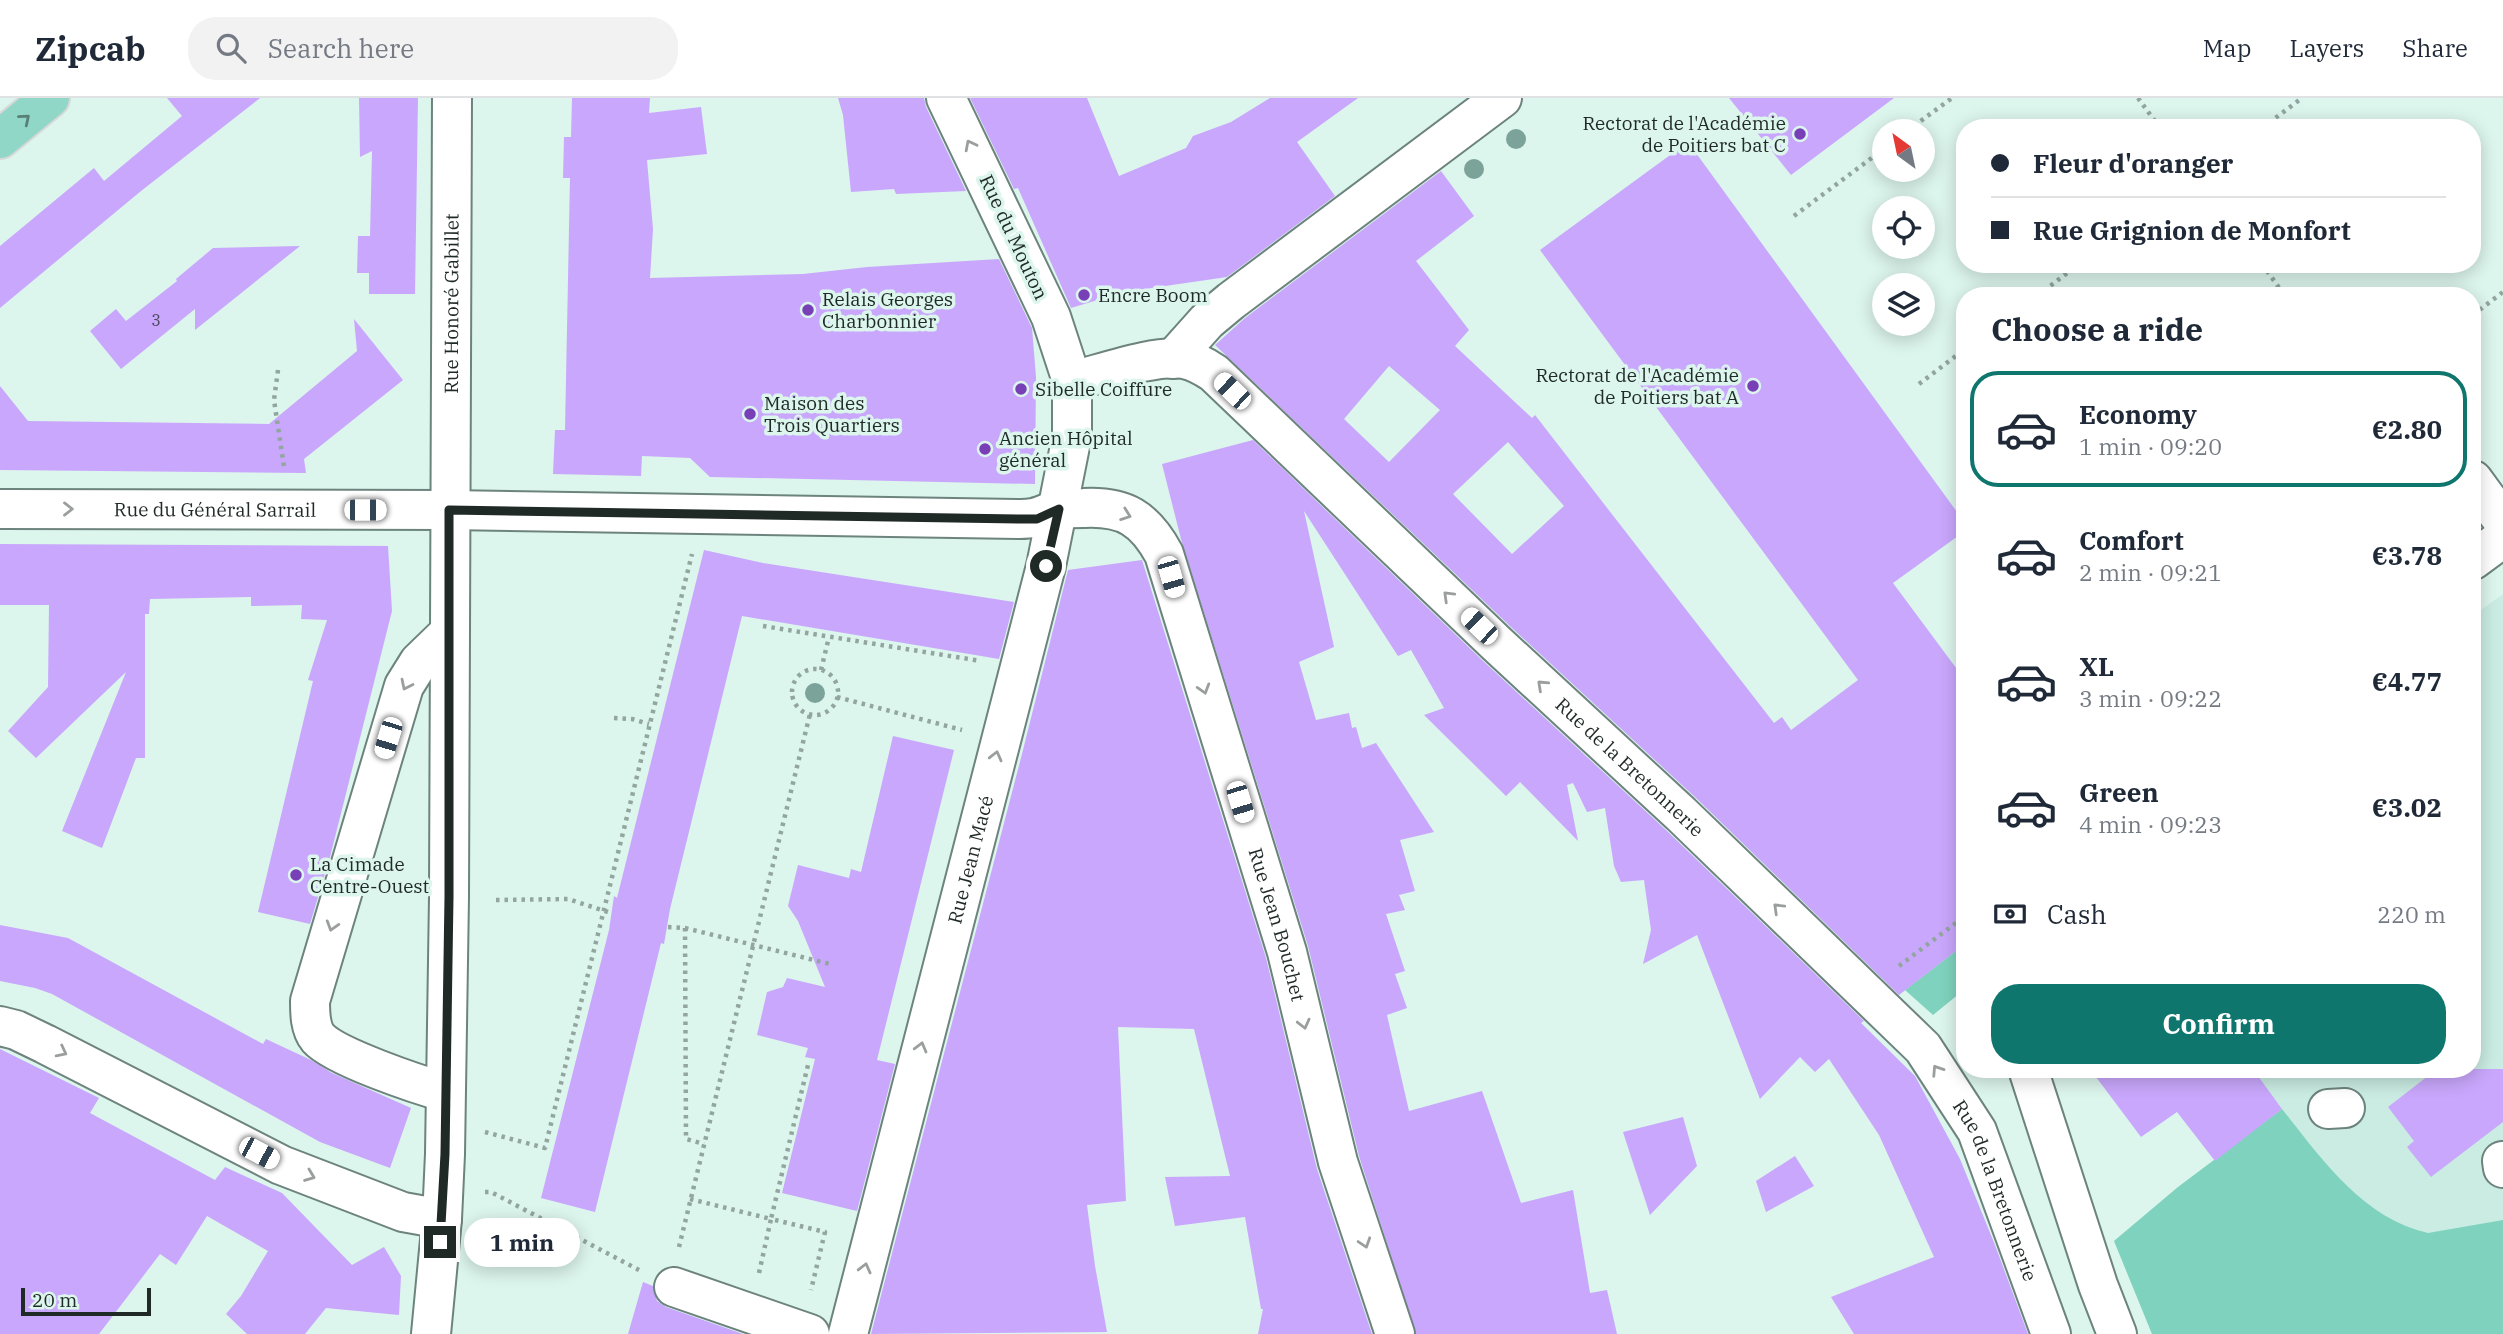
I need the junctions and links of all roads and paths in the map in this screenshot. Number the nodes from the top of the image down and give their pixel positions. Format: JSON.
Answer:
{"nodes":[{"id":1,"x":50,"y":98,"type":"edge"},
{"id":2,"x":452,"y":98,"type":"edge"},
{"id":3,"x":946,"y":98,"type":"edge"},
{"id":4,"x":1502,"y":98,"type":"edge"},
{"id":5,"x":1952,"y":98,"type":"edge"},
{"id":6,"x":2138,"y":98,"type":"edge"},
{"id":7,"x":2302,"y":98,"type":"edge"},
{"id":8,"x":1923,"y":119,"type":"edge"},
{"id":9,"x":2153,"y":119,"type":"edge"},
{"id":10,"x":2274,"y":119,"type":"edge"},
{"id":11,"x":0,"y":139,"type":"edge"},
{"id":12,"x":1872,"y":158,"type":"edge"},
{"id":13,"x":1794,"y":216,"type":"dead end"},
{"id":14,"x":2067,"y":273,"type":"edge"},
{"id":15,"x":2049,"y":287,"type":"edge"},
{"id":16,"x":2503,"y":292,"type":"edge"},
{"id":17,"x":2481,"y":309,"type":"edge"},
{"id":18,"x":1956,"y":356,"type":"edge"},
{"id":19,"x":1172,"y":359,"type":"junction"},
{"id":20,"x":278,"y":370,"type":"dead end"},
{"id":21,"x":1072,"y":381,"type":"junction"},
{"id":22,"x":1919,"y":384,"type":"dead end"},
{"id":23,"x":2481,"y":491,"type":"edge"},
{"id":24,"x":0,"y":509,"type":"edge"},
{"id":25,"x":1059,"y":509,"type":"junction"},
{"id":26,"x":285,"y":510,"type":"junction"},
{"id":27,"x":449,"y":510,"type":"junction"},
{"id":28,"x":2503,"y":521,"type":"edge"},
{"id":29,"x":2503,"y":538,"type":"edge"},
{"id":30,"x":2481,"y":554,"type":"edge"},
{"id":31,"x":689,"y":563,"type":"dead end"},
{"id":32,"x":763,"y":626,"type":"dead end"},
{"id":33,"x":449,"y":633,"type":"junction"},
{"id":34,"x":829,"y":637,"type":"junction"},
{"id":35,"x":978,"y":661,"type":"dead end"},
{"id":36,"x":821,"y":670,"type":"junction"},
{"id":37,"x":837,"y":697,"type":"junction"},
{"id":38,"x":810,"y":714,"type":"junction"},
{"id":39,"x":614,"y":718,"type":"dead end"},
{"id":40,"x":649,"y":724,"type":"junction"},
{"id":41,"x":942,"y":725,"type":"dead end"},
{"id":42,"x":496,"y":900,"type":"dead end"},
{"id":43,"x":603,"y":910,"type":"junction"},
{"id":44,"x":611,"y":913,"type":"dead end"},
{"id":45,"x":1956,"y":923,"type":"edge"},
{"id":46,"x":668,"y":927,"type":"dead end"},
{"id":47,"x":685,"y":928,"type":"junction"},
{"id":48,"x":753,"y":945,"type":"junction"},
{"id":49,"x":1912,"y":957,"type":"dead end"},
{"id":50,"x":830,"y":964,"type":"dead end"},
{"id":51,"x":0,"y":1026,"type":"edge"},
{"id":52,"x":808,"y":1065,"type":"dead end"},
{"id":53,"x":2031,"y":1078,"type":"edge"},
{"id":54,"x":445,"y":1092,"type":"junction"},
{"id":55,"x":485,"y":1132,"type":"dead end"},
{"id":56,"x":704,"y":1144,"type":"junction"},
{"id":57,"x":2502,"y":1161,"type":"edge"},
{"id":58,"x":2503,"y":1168,"type":"edge"},
{"id":59,"x":482,"y":1191,"type":"dead end"},
{"id":60,"x":690,"y":1199,"type":"junction"},
{"id":61,"x":442,"y":1219,"type":"junction"},
{"id":62,"x":771,"y":1219,"type":"junction"},
{"id":63,"x":675,"y":1272,"type":"junction"},
{"id":64,"x":756,"y":1286,"type":"dead end"},
{"id":65,"x":810,"y":1317,"type":"edge"},
{"id":66,"x":431,"y":1334,"type":"edge"},
{"id":67,"x":848,"y":1334,"type":"edge"},
{"id":68,"x":1395,"y":1334,"type":"edge"},
{"id":69,"x":2051,"y":1334,"type":"edge"},
{"id":70,"x":2117,"y":1334,"type":"edge"}],
"edges":[{"from":11,"to":1,"type":"main road","one_way":true},
{"from":2,"to":27,"type":"street","name":"Rue Honoré Gabillet"},
{"from":21,"to":3,"type":"street","name":"Rue du Mouton","one_way":true},
{"from":4,"to":19,"type":"street"},
{"from":5,"to":8,"type":"path"},
{"from":6,"to":9,"type":"path"},
{"from":7,"to":10,"type":"path"},
{"from":12,"to":13,"type":"path"},
{"from":14,"to":15,"type":"path"},
{"from":16,"to":17,"type":"path"},
{"from":18,"to":22,"type":"path"},
{"from":19,"to":21,"type":"street","name":"Rue de la Bretonnerie"},
{"from":69,"to":19,"type":"street","name":"Rue de la Bretonnerie","one_way":true},
{"from":20,"to":26,"type":"path"},
{"from":21,"to":25,"type":"street","name":"Rue Jean Macé"},
{"from":23,"to":28,"type":"street"},
{"from":24,"to":26,"type":"street","name":"Rue du Général Sarrail","one_way":true},
{"from":25,"to":27,"type":"street","name":"Rue du Général Sarrail"},
{"from":67,"to":25,"type":"street","name":"Rue Jean Macé","one_way":true},
{"from":25,"to":68,"type":"street","name":"Rue Jean Bouchet","one_way":true},
{"from":26,"to":27,"type":"street","name":"Rue du Général Sarrail"},
{"from":27,"to":33,"type":"street","name":"Rue Honoré Gabillet"},
{"from":29,"to":30,"type":"street"},
{"from":31,"to":40,"type":"path"},
{"from":32,"to":34,"type":"path"},
{"from":33,"to":54,"type":"street","name":"Rue Honoré Gabillet"},
{"from":33,"to":54,"type":"street","one_way":true},
{"from":34,"to":35,"type":"path"},
{"from":34,"to":36,"type":"path"},
{"from":36,"to":37,"type":"path"},
{"from":36,"to":38,"type":"path"},
{"from":37,"to":38,"type":"path"},
{"from":37,"to":41,"type":"path"},
{"from":38,"to":48,"type":"path"},
{"from":39,"to":40,"type":"path"},
{"from":40,"to":43,"type":"path"},
{"from":42,"to":43,"type":"path"},
{"from":43,"to":44,"type":"path"},
{"from":43,"to":55,"type":"path"},
{"from":45,"to":49,"type":"path"},
{"from":46,"to":47,"type":"path"},
{"from":47,"to":48,"type":"path"},
{"from":47,"to":56,"type":"path"},
{"from":48,"to":50,"type":"path"},
{"from":48,"to":56,"type":"path"},
{"from":51,"to":61,"type":"street","one_way":true},
{"from":52,"to":62,"type":"path"},
{"from":53,"to":70,"type":"street"},
{"from":54,"to":61,"type":"street","name":"Rue Honoré Gabillet"},
{"from":56,"to":60,"type":"path"},
{"from":57,"to":58,"type":"street"},
{"from":59,"to":63,"type":"path"},
{"from":60,"to":62,"type":"path"},
{"from":60,"to":63,"type":"path"},
{"from":61,"to":66,"type":"street","name":"Rue Honoré Gabillet"},
{"from":62,"to":64,"type":"path"},
{"from":62,"to":65,"type":"path"},
{"from":63,"to":65,"type":"street"}]}
